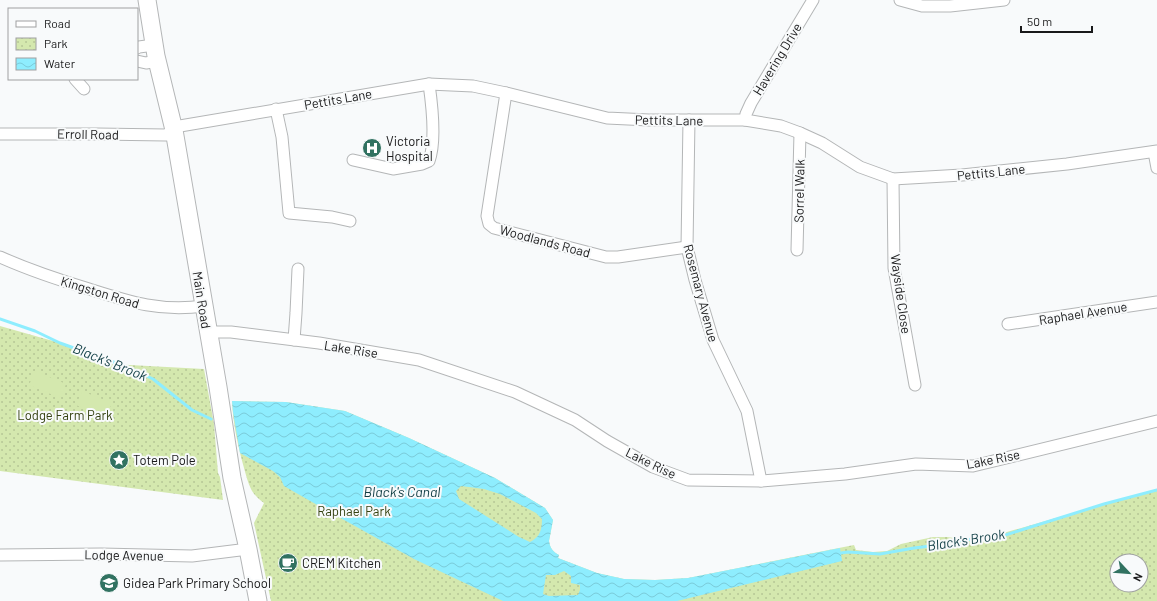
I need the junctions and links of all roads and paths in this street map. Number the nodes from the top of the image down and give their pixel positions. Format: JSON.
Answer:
{"nodes":[{"id":1,"x":147,"y":0,"type":"edge"},
{"id":2,"x":812,"y":0,"type":"edge"},
{"id":3,"x":900,"y":0,"type":"edge"},
{"id":4,"x":1004,"y":0,"type":"edge"},
{"id":5,"x":138,"y":47,"type":"edge"},
{"id":6,"x":155,"y":53,"type":"junction"},
{"id":7,"x":138,"y":61,"type":"edge"},
{"id":8,"x":76,"y":80,"type":"edge"},
{"id":9,"x":429,"y":84,"type":"junction"},
{"id":10,"x":84,"y":89,"type":"dead end"},
{"id":11,"x":506,"y":93,"type":"junction"},
{"id":12,"x":276,"y":109,"type":"junction"},
{"id":13,"x":688,"y":120,"type":"junction"},
{"id":14,"x":745,"y":120,"type":"junction"},
{"id":15,"x":174,"y":130,"type":"junction"},
{"id":16,"x":800,"y":133,"type":"junction"},
{"id":17,"x":0,"y":134,"type":"edge"},
{"id":18,"x":1156,"y":151,"type":"edge"},
{"id":19,"x":353,"y":160,"type":"dead end"},
{"id":20,"x":1157,"y":168,"type":"edge"},
{"id":21,"x":893,"y":179,"type":"junction"},
{"id":22,"x":350,"y":221,"type":"dead end"},
{"id":23,"x":687,"y":247,"type":"junction"},
{"id":24,"x":797,"y":250,"type":"dead end"},
{"id":25,"x":0,"y":257,"type":"edge"},
{"id":26,"x":298,"y":269,"type":"dead end"},
{"id":27,"x":1157,"y":302,"type":"edge"},
{"id":28,"x":204,"y":306,"type":"junction"},
{"id":29,"x":1008,"y":324,"type":"dead end"},
{"id":30,"x":208,"y":334,"type":"junction"},
{"id":31,"x":294,"y":340,"type":"junction"},
{"id":32,"x":915,"y":385,"type":"dead end"},
{"id":33,"x":1157,"y":421,"type":"edge"},
{"id":34,"x":761,"y":481,"type":"junction"},
{"id":35,"x":248,"y":550,"type":"junction"},
{"id":36,"x":0,"y":555,"type":"edge"},
{"id":37,"x":258,"y":601,"type":"edge"}],
"edges":[{"from":1,"to":6,"type":"main road","name":"Main Road"},
{"from":2,"to":14,"type":"street","name":"Havering Drive"},
{"from":3,"to":4,"type":"street"},
{"from":5,"to":6,"type":"street"},
{"from":6,"to":7,"type":"street"},
{"from":6,"to":15,"type":"main road","name":"Main Road"},
{"from":8,"to":10,"type":"street"},
{"from":9,"to":11,"type":"street","name":"Pettits Lane"},
{"from":9,"to":12,"type":"street","name":"Pettits Lane"},
{"from":9,"to":19,"type":"street"},
{"from":11,"to":13,"type":"street","name":"Pettits Lane"},
{"from":11,"to":23,"type":"street","name":"Woodlands Road"},
{"from":12,"to":15,"type":"street","name":"Pettits Lane"},
{"from":12,"to":22,"type":"street"},
{"from":13,"to":14,"type":"street","name":"Pettits Lane"},
{"from":13,"to":23,"type":"street","name":"Rosemary Avenue"},
{"from":14,"to":16,"type":"street","name":"Pettits Lane"},
{"from":15,"to":17,"type":"street","name":"Erroll Road"},
{"from":15,"to":28,"type":"main road","name":"Main Road"},
{"from":16,"to":21,"type":"street","name":"Pettits Lane"},
{"from":16,"to":24,"type":"street","name":"Sorrel Walk"},
{"from":18,"to":20,"type":"street"},
{"from":18,"to":21,"type":"street","name":"Pettits Lane"},
{"from":21,"to":32,"type":"street","name":"Wayside Close"},
{"from":23,"to":34,"type":"street","name":"Rosemary Avenue"},
{"from":25,"to":28,"type":"street","name":"Kingston Road"},
{"from":26,"to":31,"type":"street"},
{"from":27,"to":29,"type":"street","name":"Raphael Avenue"},
{"from":28,"to":30,"type":"main road","name":"Main Road"},
{"from":30,"to":31,"type":"street","name":"Lake Rise"},
{"from":30,"to":35,"type":"main road","name":"Main Road"},
{"from":31,"to":34,"type":"street","name":"Lake Rise"},
{"from":33,"to":34,"type":"street","name":"Lake Rise"},
{"from":35,"to":36,"type":"street","name":"Lodge Avenue"},
{"from":35,"to":37,"type":"main road","name":"Main Road"}]}
